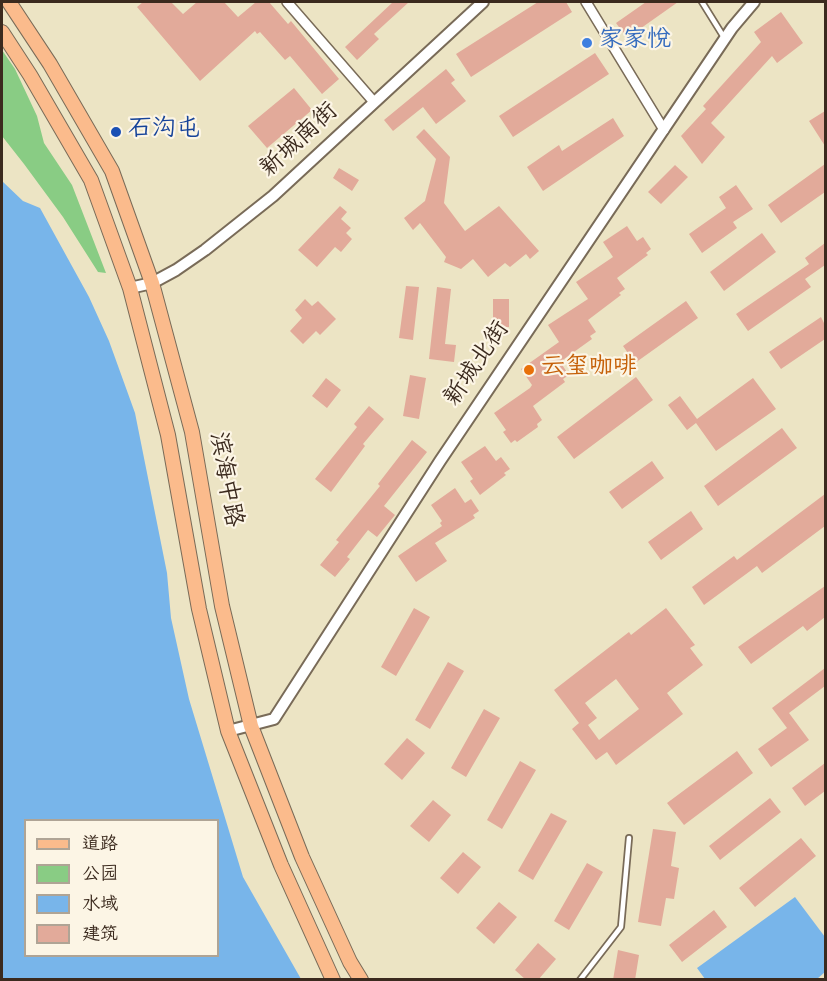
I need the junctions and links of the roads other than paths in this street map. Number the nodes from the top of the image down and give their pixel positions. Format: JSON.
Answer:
{"nodes":[{"id":1,"x":9,"y":2,"type":"edge"},
{"id":2,"x":287,"y":2,"type":"edge"},
{"id":3,"x":483,"y":2,"type":"edge"},
{"id":4,"x":586,"y":2,"type":"edge"},
{"id":5,"x":702,"y":2,"type":"edge"},
{"id":6,"x":754,"y":2,"type":"edge"},
{"id":7,"x":2,"y":32,"type":"edge"},
{"id":8,"x":725,"y":39,"type":"junction"},
{"id":9,"x":374,"y":102,"type":"junction"},
{"id":10,"x":664,"y":130,"type":"junction"},
{"id":11,"x":152,"y":283,"type":"junction"},
{"id":12,"x":130,"y":288,"type":"junction"},
{"id":13,"x":251,"y":726,"type":"junction"},
{"id":14,"x":228,"y":731,"type":"junction"},
{"id":15,"x":629,"y":838,"type":"dead end"},
{"id":16,"x":333,"y":980,"type":"edge"},
{"id":17,"x":361,"y":980,"type":"edge"},
{"id":18,"x":580,"y":980,"type":"edge"}],
"edges":[{"from":1,"to":11,"type":"main road","name":"滨海中路"},
{"from":2,"to":9,"type":"street"},
{"from":3,"to":9,"type":"street","name":"新城南街"},
{"from":4,"to":10,"type":"street"},
{"from":5,"to":8,"type":"lane"},
{"from":6,"to":8,"type":"street","name":"新城北街"},
{"from":7,"to":12,"type":"main road","name":"滨海中路"},
{"from":8,"to":10,"type":"street","name":"新城北街"},
{"from":9,"to":11,"type":"street","name":"新城南街"},
{"from":10,"to":13,"type":"street","name":"新城北街"},
{"from":11,"to":12,"type":"street","name":"新城南街"},
{"from":11,"to":13,"type":"main road","name":"滨海中路"},
{"from":12,"to":14,"type":"main road","name":"滨海中路"},
{"from":13,"to":14,"type":"street","name":"新城北街"},
{"from":13,"to":17,"type":"main road","name":"滨海中路"},
{"from":14,"to":16,"type":"main road","name":"滨海中路"},
{"from":15,"to":18,"type":"lane"}]}
